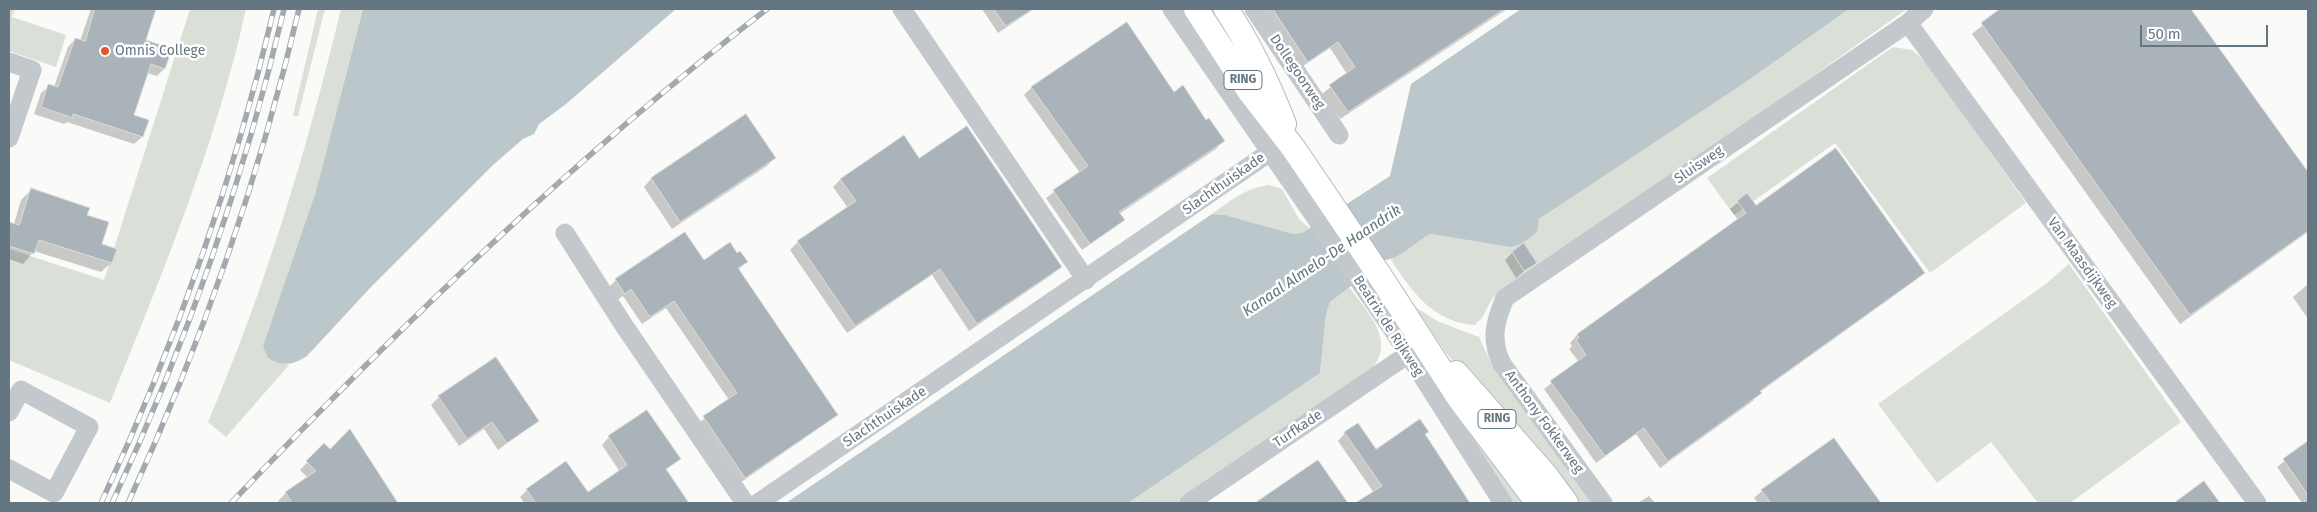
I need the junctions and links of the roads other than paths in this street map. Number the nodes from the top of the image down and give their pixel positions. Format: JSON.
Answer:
{"nodes":[{"id":1,"x":902,"y":9,"type":"edge"},
{"id":2,"x":1172,"y":9,"type":"edge"},
{"id":3,"x":1196,"y":9,"type":"edge"},
{"id":4,"x":1226,"y":9,"type":"edge"},
{"id":5,"x":1254,"y":9,"type":"edge"},
{"id":6,"x":1924,"y":9,"type":"edge"},
{"id":7,"x":1908,"y":23,"type":"junction"},
{"id":8,"x":9,"y":62,"type":"edge"},
{"id":9,"x":1340,"y":135,"type":"dead end"},
{"id":10,"x":9,"y":138,"type":"edge"},
{"id":11,"x":1294,"y":149,"type":"junction"},
{"id":12,"x":1270,"y":152,"type":"junction"},
{"id":13,"x":1324,"y":211,"type":"junction"},
{"id":14,"x":565,"y":233,"type":"dead end"},
{"id":15,"x":1086,"y":280,"type":"junction"},
{"id":16,"x":1494,"y":336,"type":"joint"},
{"id":17,"x":1415,"y":347,"type":"junction"},
{"id":18,"x":15,"y":387,"type":"edge"},
{"id":19,"x":9,"y":412,"type":"edge"},
{"id":20,"x":9,"y":469,"type":"edge"},
{"id":21,"x":745,"y":503,"type":"edge"},
{"id":22,"x":758,"y":503,"type":"edge"},
{"id":23,"x":1189,"y":503,"type":"edge"},
{"id":24,"x":1503,"y":503,"type":"edge"},
{"id":25,"x":1538,"y":503,"type":"edge"},
{"id":26,"x":1566,"y":503,"type":"edge"},
{"id":27,"x":1603,"y":503,"type":"edge"},
{"id":28,"x":2256,"y":503,"type":"edge"}],
"edges":[{"from":1,"to":15,"type":"street"},
{"from":2,"to":12,"type":"street","name":"Slachthuiskade"},
{"from":3,"to":11,"type":"main road","number":"RING"},
{"from":4,"to":11,"type":"main road","number":"RING"},
{"from":5,"to":9,"type":"street","name":"Dollegoorweg"},
{"from":6,"to":7,"type":"street","name":"Sluisweg"},
{"from":7,"to":16,"type":"street","name":"Sluisweg"},
{"from":7,"to":28,"type":"street","name":"Van Maasdijkweg"},
{"from":8,"to":10,"type":"street"},
{"from":11,"to":13,"type":"main road","number":"RING"},
{"from":12,"to":13,"type":"street"},
{"from":12,"to":15,"type":"street","name":"Slachthuiskade"},
{"from":13,"to":17,"type":"main road","number":"RING"},
{"from":14,"to":21,"type":"street"},
{"from":15,"to":22,"type":"street","name":"Slachthuiskade"},
{"from":16,"to":27,"type":"street","name":"Anthony Fokkerweg"},
{"from":17,"to":23,"type":"street","name":"Turfkade"},
{"from":17,"to":24,"type":"street","name":"Beatrix de Rijkweg"},
{"from":17,"to":25,"type":"main road","number":"RING"},
{"from":17,"to":26,"type":"main road","number":"RING"},
{"from":18,"to":19,"type":"street"},
{"from":18,"to":20,"type":"street"}]}
